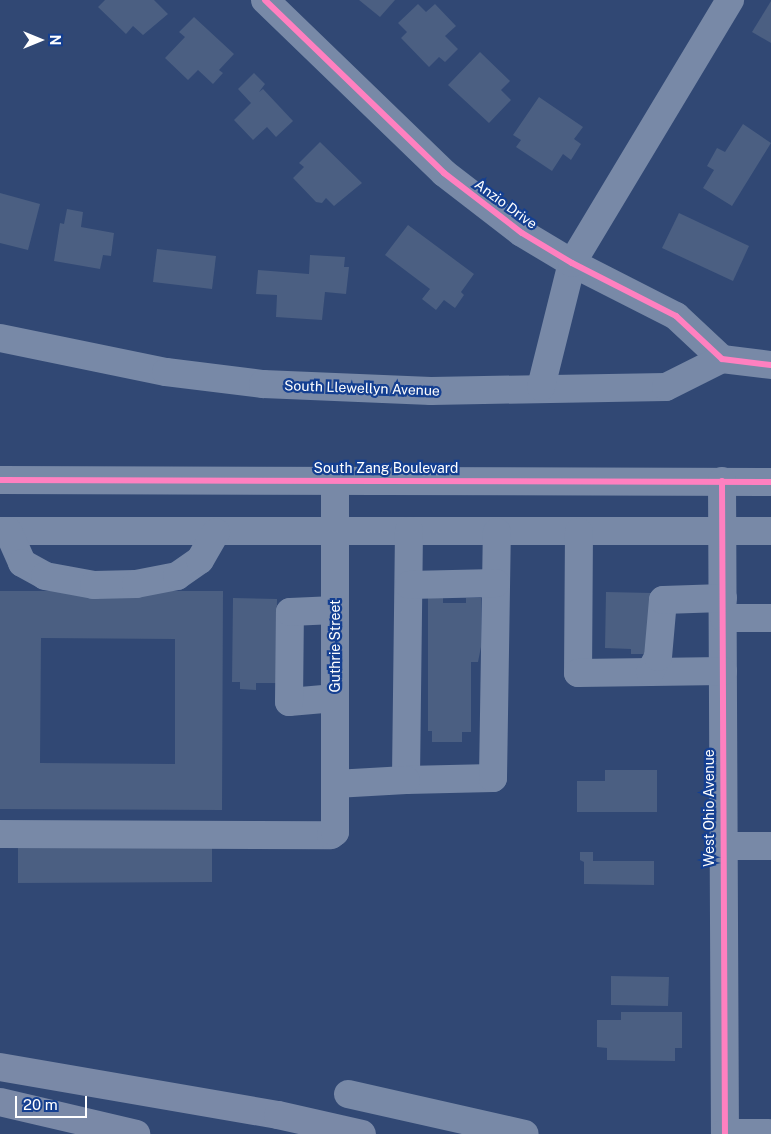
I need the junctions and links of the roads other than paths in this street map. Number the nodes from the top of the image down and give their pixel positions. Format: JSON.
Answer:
{"nodes":[{"id":1,"x":265,"y":0,"type":"edge"},
{"id":2,"x":730,"y":0,"type":"edge"},
{"id":3,"x":572,"y":263,"type":"junction"},
{"id":4,"x":0,"y":338,"type":"edge"},
{"id":5,"x":722,"y":359,"type":"junction"},
{"id":6,"x":771,"y":365,"type":"edge"},
{"id":7,"x":541,"y":387,"type":"junction"},
{"id":8,"x":0,"y":480,"type":"edge"},
{"id":9,"x":335,"y":481,"type":"junction"},
{"id":10,"x":722,"y":481,"type":"junction"},
{"id":11,"x":771,"y":482,"type":"edge"},
{"id":12,"x":4,"y":531,"type":"edge"},
{"id":13,"x":409,"y":531,"type":"junction"},
{"id":14,"x":722,"y":531,"type":"junction"},
{"id":15,"x":771,"y":531,"type":"edge"},
{"id":16,"x":216,"y":532,"type":"junction"},
{"id":17,"x":497,"y":532,"type":"junction"},
{"id":18,"x":579,"y":532,"type":"junction"},
{"id":19,"x":336,"y":533,"type":"junction"},
{"id":20,"x":409,"y":585,"type":"junction"},
{"id":21,"x":496,"y":588,"type":"junction"},
{"id":22,"x":724,"y":608,"type":"junction"},
{"id":23,"x":335,"y":610,"type":"junction"},
{"id":24,"x":771,"y":618,"type":"edge"},
{"id":25,"x":723,"y":670,"type":"junction"},
{"id":26,"x":650,"y":672,"type":"junction"},
{"id":27,"x":335,"y":698,"type":"junction"},
{"id":28,"x":406,"y":780,"type":"junction"},
{"id":29,"x":335,"y":797,"type":"junction"},
{"id":30,"x":0,"y":834,"type":"edge"},
{"id":31,"x":721,"y":846,"type":"junction"},
{"id":32,"x":771,"y":846,"type":"edge"},
{"id":33,"x":0,"y":1068,"type":"edge"},
{"id":34,"x":348,"y":1094,"type":"dead end"},
{"id":35,"x":0,"y":1102,"type":"edge"},
{"id":36,"x":769,"y":1133,"type":"dead end"},
{"id":37,"x":136,"y":1134,"type":"edge"},
{"id":38,"x":362,"y":1134,"type":"edge"},
{"id":39,"x":525,"y":1134,"type":"edge"},
{"id":40,"x":725,"y":1134,"type":"edge"}],
"edges":[{"from":1,"to":3,"type":"street","name":"Anzio Drive"},
{"from":2,"to":3,"type":"street"},
{"from":3,"to":5,"type":"street","name":"Anzio Drive"},
{"from":3,"to":7,"type":"street"},
{"from":4,"to":7,"type":"street","name":"South Llewellyn Avenue"},
{"from":5,"to":6,"type":"street"},
{"from":5,"to":7,"type":"street","name":"South Llewellyn Avenue"},
{"from":8,"to":9,"type":"street","name":"South Zang Boulevard"},
{"from":9,"to":10,"type":"street","name":"South Zang Boulevard"},
{"from":9,"to":19,"type":"street","name":"Guthrie Street"},
{"from":10,"to":11,"type":"street","name":"South Zang Boulevard"},
{"from":10,"to":14,"type":"street","name":"West Ohio Avenue"},
{"from":12,"to":16,"type":"street"},
{"from":12,"to":16,"type":"street"},
{"from":13,"to":17,"type":"street"},
{"from":13,"to":19,"type":"street"},
{"from":13,"to":20,"type":"street"},
{"from":14,"to":15,"type":"street"},
{"from":14,"to":18,"type":"street"},
{"from":14,"to":22,"type":"street","name":"West Ohio Avenue"},
{"from":16,"to":19,"type":"street"},
{"from":17,"to":18,"type":"street"},
{"from":17,"to":21,"type":"street"},
{"from":18,"to":26,"type":"street"},
{"from":19,"to":23,"type":"street","name":"Guthrie Street"},
{"from":20,"to":21,"type":"street"},
{"from":20,"to":28,"type":"street"},
{"from":21,"to":28,"type":"street"},
{"from":22,"to":24,"type":"street"},
{"from":22,"to":25,"type":"street","name":"West Ohio Avenue"},
{"from":22,"to":26,"type":"street"},
{"from":23,"to":27,"type":"street","name":"Guthrie Street"},
{"from":23,"to":27,"type":"street"},
{"from":25,"to":26,"type":"street"},
{"from":25,"to":31,"type":"street","name":"West Ohio Avenue"},
{"from":27,"to":29,"type":"street","name":"Guthrie Street"},
{"from":28,"to":29,"type":"street"},
{"from":29,"to":30,"type":"street","name":"Guthrie Street"},
{"from":31,"to":32,"type":"street"},
{"from":31,"to":40,"type":"street","name":"West Ohio Avenue"},
{"from":33,"to":38,"type":"highway"},
{"from":34,"to":39,"type":"street"},
{"from":35,"to":37,"type":"highway"},
{"from":36,"to":40,"type":"street"}]}
